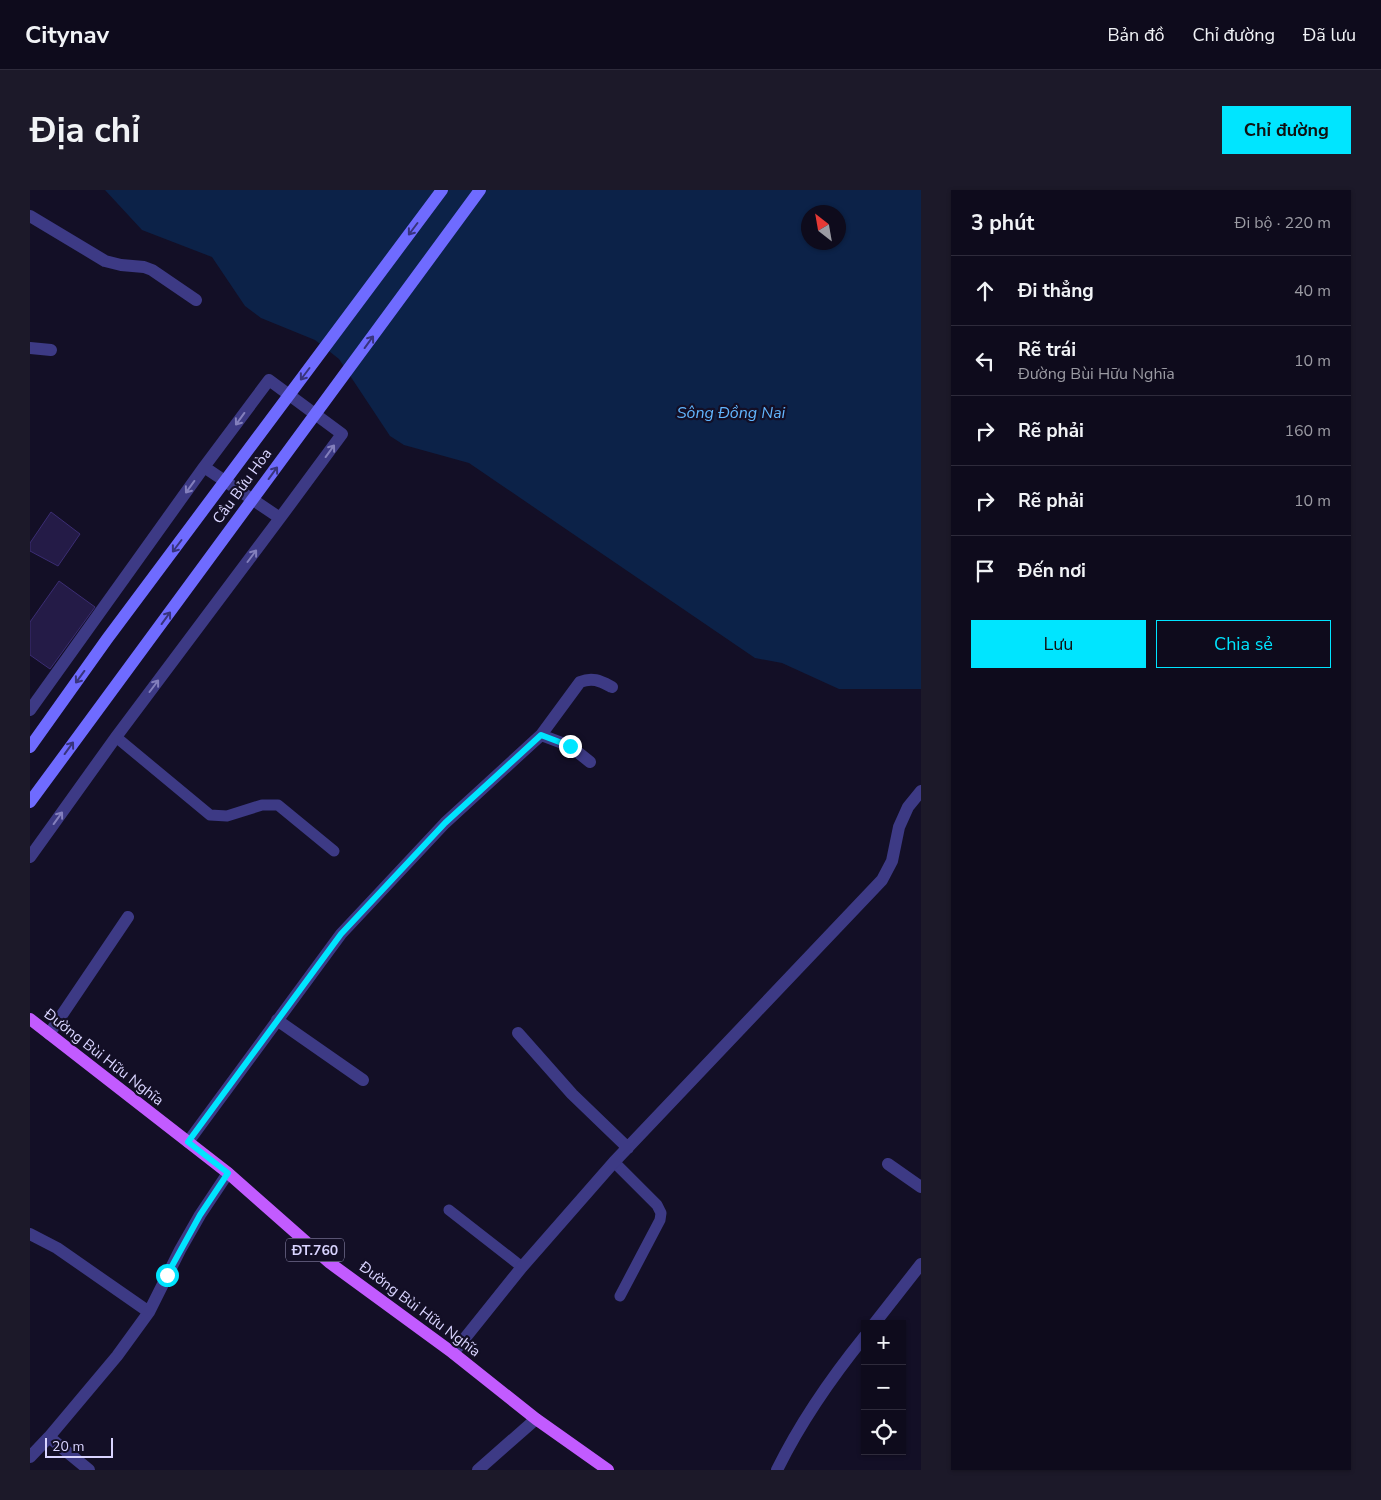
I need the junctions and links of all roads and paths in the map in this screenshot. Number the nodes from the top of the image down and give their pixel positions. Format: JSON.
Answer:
{"nodes":[{"id":1,"x":442,"y":190,"type":"edge"},
{"id":2,"x":480,"y":190,"type":"edge"},
{"id":3,"x":30,"y":216,"type":"edge"},
{"id":4,"x":196,"y":300,"type":"dead end"},
{"id":5,"x":30,"y":348,"type":"edge"},
{"id":6,"x":51,"y":350,"type":"dead end"},
{"id":7,"x":204,"y":467,"type":"junction"},
{"id":8,"x":280,"y":518,"type":"junction"},
{"id":9,"x":612,"y":687,"type":"dead end"},
{"id":10,"x":30,"y":710,"type":"edge"},
{"id":11,"x":541,"y":735,"type":"junction"},
{"id":12,"x":116,"y":737,"type":"junction"},
{"id":13,"x":30,"y":747,"type":"edge"},
{"id":14,"x":590,"y":762,"type":"dead end"},
{"id":15,"x":921,"y":791,"type":"edge"},
{"id":16,"x":30,"y":802,"type":"edge"},
{"id":17,"x":334,"y":851,"type":"dead end"},
{"id":18,"x":30,"y":857,"type":"edge"},
{"id":19,"x":128,"y":917,"type":"dead end"},
{"id":20,"x":30,"y":1019,"type":"edge"},
{"id":21,"x":278,"y":1020,"type":"junction"},
{"id":22,"x":49,"y":1034,"type":"junction"},
{"id":23,"x":518,"y":1034,"type":"dead end"},
{"id":24,"x":364,"y":1080,"type":"dead end"},
{"id":25,"x":188,"y":1142,"type":"junction"},
{"id":26,"x":628,"y":1148,"type":"junction"},
{"id":27,"x":614,"y":1162,"type":"junction"},
{"id":28,"x":888,"y":1164,"type":"dead end"},
{"id":29,"x":228,"y":1173,"type":"junction"},
{"id":30,"x":921,"y":1187,"type":"edge"},
{"id":31,"x":448,"y":1210,"type":"dead end"},
{"id":32,"x":30,"y":1234,"type":"edge"},
{"id":33,"x":921,"y":1264,"type":"edge"},
{"id":34,"x":522,"y":1267,"type":"junction"},
{"id":35,"x":620,"y":1296,"type":"dead end"},
{"id":36,"x":149,"y":1312,"type":"junction"},
{"id":37,"x":877,"y":1320,"type":"edge"},
{"id":38,"x":861,"y":1341,"type":"edge"},
{"id":39,"x":453,"y":1353,"type":"junction"},
{"id":40,"x":536,"y":1419,"type":"junction"},
{"id":41,"x":49,"y":1437,"type":"junction"},
{"id":42,"x":30,"y":1457,"type":"edge"},
{"id":43,"x":89,"y":1470,"type":"edge"},
{"id":44,"x":478,"y":1470,"type":"edge"},
{"id":45,"x":608,"y":1470,"type":"edge"},
{"id":46,"x":778,"y":1470,"type":"edge"}],
"edges":[{"from":1,"to":13,"type":"main road","name":"Cầu Bửu Hòa","one_way":true,"bridge":true},
{"from":16,"to":2,"type":"main road","name":"Cầu Bửu Hòa","one_way":true,"bridge":true},
{"from":3,"to":4,"type":"street"},
{"from":5,"to":6,"type":"street"},
{"from":7,"to":8,"type":"street"},
{"from":8,"to":7,"type":"street","one_way":true},
{"from":7,"to":10,"type":"street","one_way":true},
{"from":12,"to":8,"type":"street","one_way":true},
{"from":9,"to":11,"type":"street"},
{"from":11,"to":14,"type":"street"},
{"from":11,"to":21,"type":"street"},
{"from":12,"to":17,"type":"lane"},
{"from":18,"to":12,"type":"street","one_way":true},
{"from":15,"to":26,"type":"street"},
{"from":19,"to":22,"type":"street"},
{"from":20,"to":22,"type":"main road","name":"Đường Bùi Hữu Nghĩa","number":"ĐT.760"},
{"from":21,"to":24,"type":"street"},
{"from":21,"to":25,"type":"street"},
{"from":22,"to":25,"type":"main road","name":"Đường Bùi Hữu Nghĩa","number":"ĐT.760"},
{"from":23,"to":26,"type":"street"},
{"from":25,"to":29,"type":"main road","name":"Đường Bùi Hữu Nghĩa","number":"ĐT.760"},
{"from":26,"to":27,"type":"street"},
{"from":27,"to":34,"type":"street"},
{"from":27,"to":35,"type":"lane"},
{"from":28,"to":30,"type":"street"},
{"from":29,"to":36,"type":"street"},
{"from":29,"to":39,"type":"main road","name":"Đường Bùi Hữu Nghĩa","number":"ĐT.760"},
{"from":31,"to":34,"type":"lane"},
{"from":32,"to":36,"type":"street"},
{"from":33,"to":37,"type":"street"},
{"from":34,"to":39,"type":"street"},
{"from":36,"to":41,"type":"street"},
{"from":38,"to":46,"type":"street"},
{"from":39,"to":40,"type":"main road","name":"Đường Bùi Hữu Nghĩa","number":"ĐT.760"},
{"from":40,"to":44,"type":"street"},
{"from":40,"to":45,"type":"main road","name":"Đường Bùi Hữu Nghĩa","number":"ĐT.760"},
{"from":41,"to":42,"type":"street"},
{"from":41,"to":43,"type":"street"}]}
